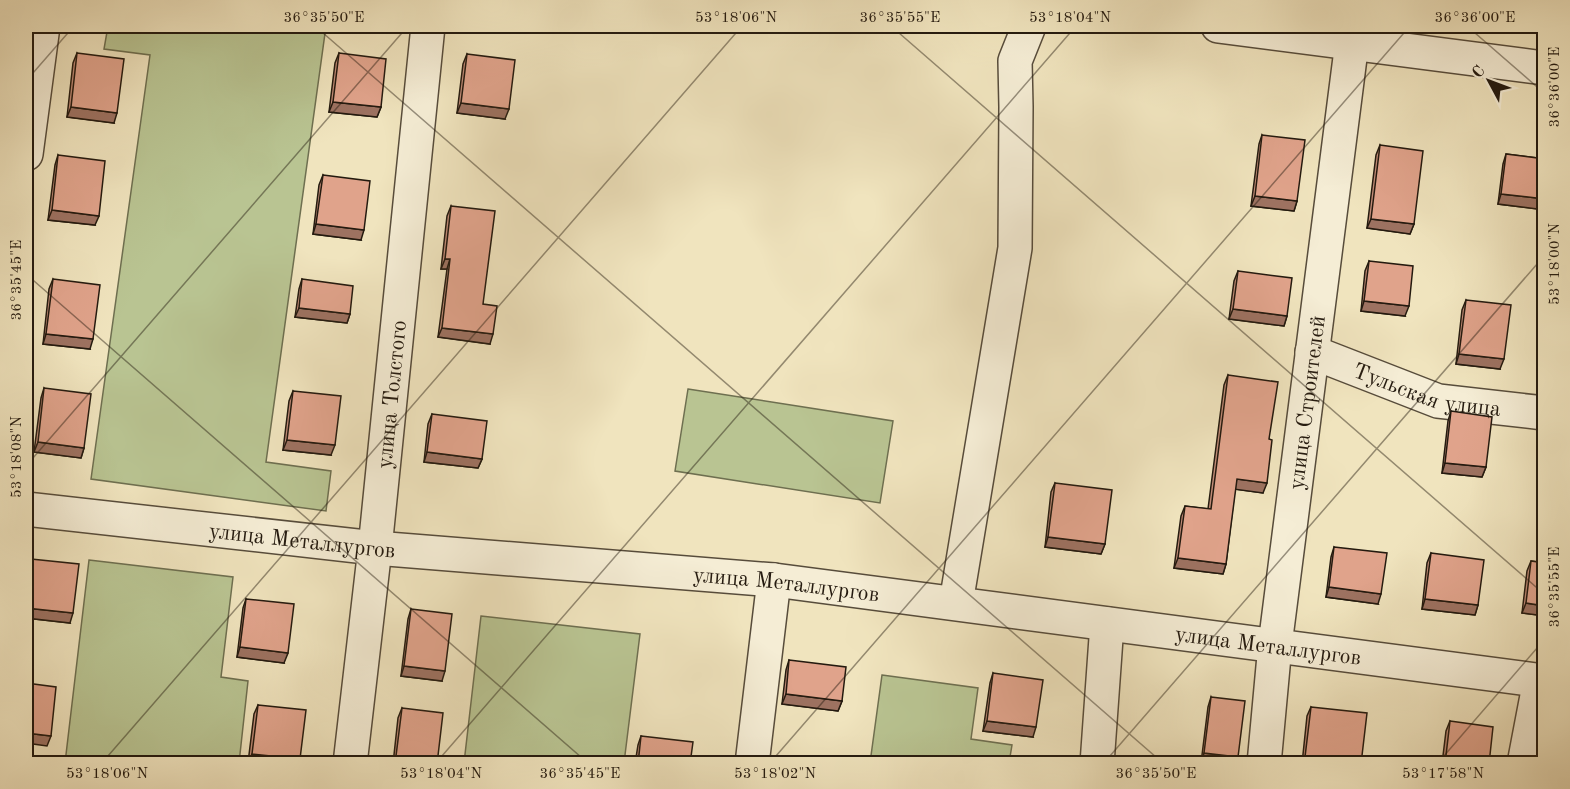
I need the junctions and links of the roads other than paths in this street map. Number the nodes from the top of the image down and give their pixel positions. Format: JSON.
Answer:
{"nodes":[{"id":1,"x":43,"y":26,"type":"edge"},
{"id":2,"x":428,"y":26,"type":"edge"},
{"id":3,"x":1029,"y":26,"type":"edge"},
{"id":4,"x":1218,"y":26,"type":"edge"},
{"id":5,"x":1352,"y":42,"type":"junction"},
{"id":6,"x":1545,"y":68,"type":"edge"},
{"id":7,"x":26,"y":154,"type":"edge"},
{"id":8,"x":1312,"y":352,"type":"junction"},
{"id":9,"x":1545,"y":413,"type":"edge"},
{"id":10,"x":26,"y":509,"type":"edge"},
{"id":11,"x":375,"y":548,"type":"junction"},
{"id":12,"x":774,"y":580,"type":"junction"},
{"id":13,"x":956,"y":603,"type":"junction"},
{"id":14,"x":1107,"y":624,"type":"junction"},
{"id":15,"x":1275,"y":645,"type":"junction"},
{"id":16,"x":1542,"y":680,"type":"edge"},
{"id":17,"x":350,"y":764,"type":"edge"},
{"id":18,"x":752,"y":764,"type":"edge"},
{"id":19,"x":1098,"y":764,"type":"edge"},
{"id":20,"x":1264,"y":764,"type":"edge"},
{"id":21,"x":1524,"y":764,"type":"edge"}],
"edges":[{"from":1,"to":7,"type":"street"},
{"from":2,"to":11,"type":"street","name":"улица Толстого"},
{"from":3,"to":13,"type":"street"},
{"from":4,"to":5,"type":"street"},
{"from":5,"to":6,"type":"street"},
{"from":5,"to":8,"type":"street","name":"улица Строителей"},
{"from":8,"to":9,"type":"street","name":"Тульская улица"},
{"from":8,"to":15,"type":"street","name":"улица Строителей"},
{"from":10,"to":11,"type":"street","name":"улица Металлургов"},
{"from":11,"to":12,"type":"street","name":"улица Металлургов"},
{"from":11,"to":17,"type":"street","name":"улица Толстого"},
{"from":12,"to":13,"type":"street","name":"улица Металлургов"},
{"from":12,"to":18,"type":"street"},
{"from":13,"to":14,"type":"street","name":"улица Металлургов"},
{"from":14,"to":15,"type":"street","name":"улица Металлургов"},
{"from":14,"to":19,"type":"street"},
{"from":15,"to":16,"type":"street","name":"улица Металлургов"},
{"from":15,"to":20,"type":"street","name":"улица Строителей"},
{"from":16,"to":21,"type":"street"}]}
